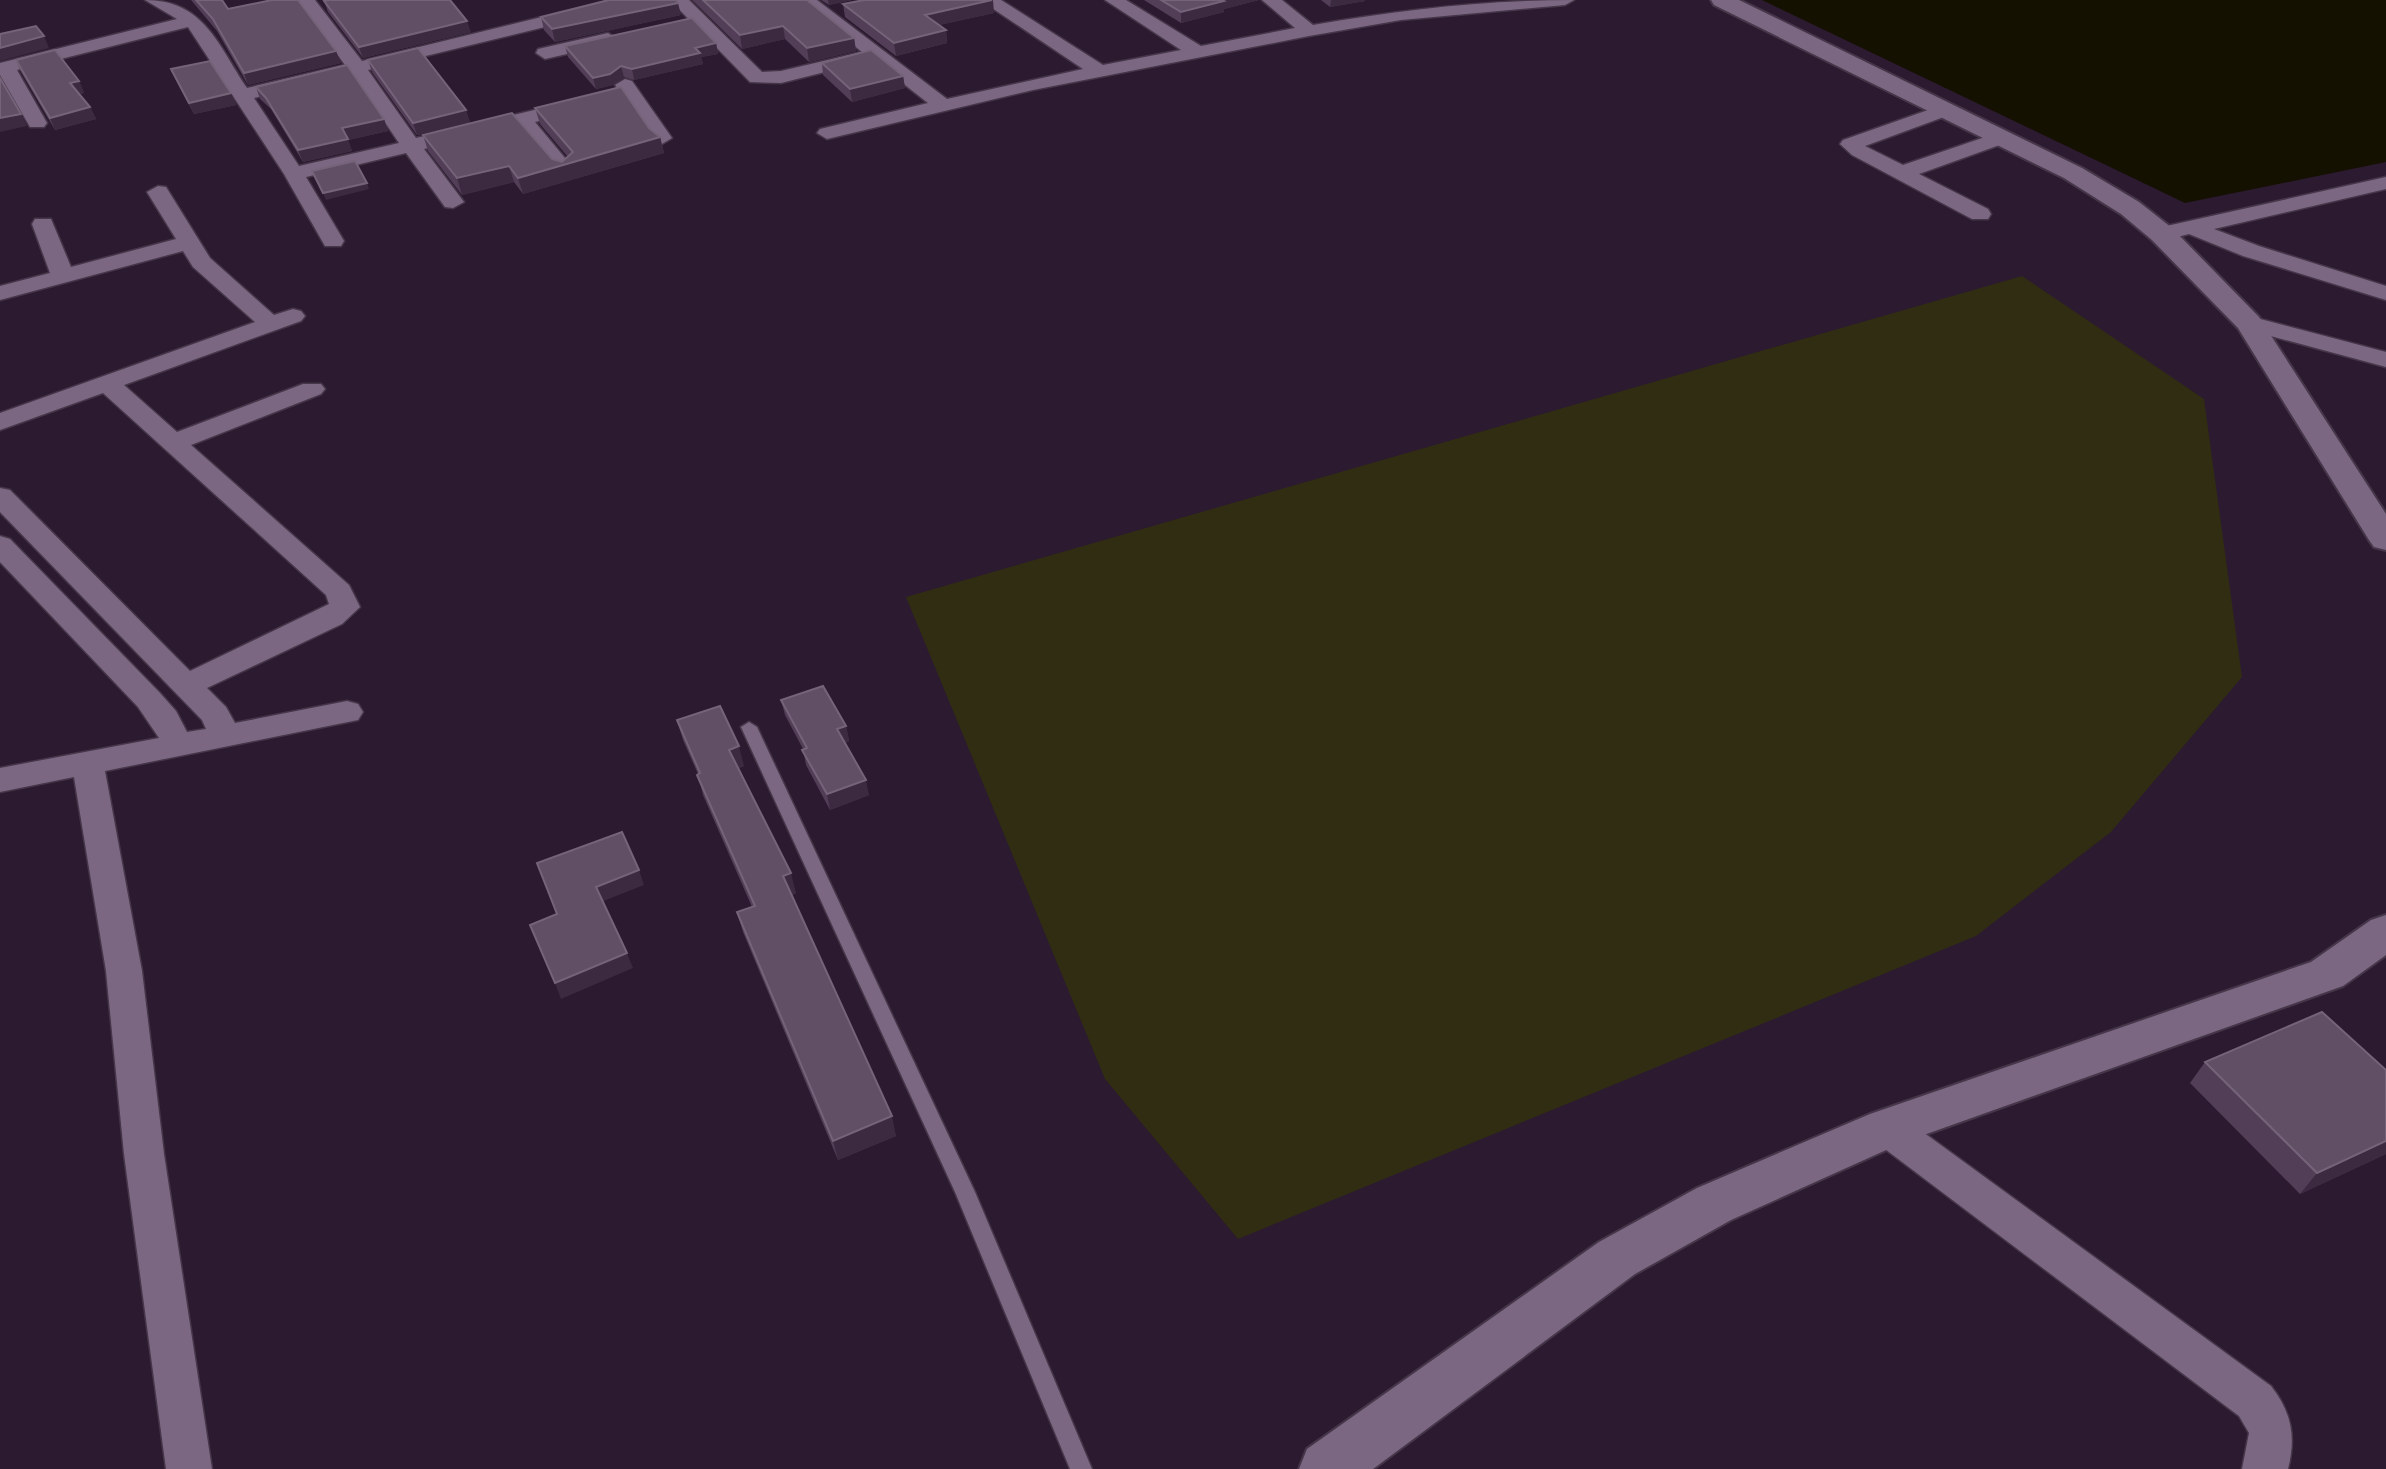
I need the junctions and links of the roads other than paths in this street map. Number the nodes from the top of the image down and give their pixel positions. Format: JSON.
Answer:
{"nodes":[{"id":1,"x":633,"y":0,"type":"edge"},
{"id":2,"x":679,"y":0,"type":"edge"},
{"id":3,"x":806,"y":0,"type":"edge"},
{"id":4,"x":989,"y":0,"type":"edge"},
{"id":5,"x":1114,"y":0,"type":"edge"},
{"id":6,"x":1271,"y":0,"type":"edge"},
{"id":7,"x":1380,"y":0,"type":"edge"},
{"id":8,"x":1565,"y":0,"type":"edge"},
{"id":9,"x":1722,"y":0,"type":"edge"},
{"id":10,"x":161,"y":1,"type":"edge"},
{"id":11,"x":333,"y":2,"type":"edge"},
{"id":12,"x":1491,"y":3,"type":"edge"},
{"id":13,"x":309,"y":4,"type":"edge"},
{"id":14,"x":586,"y":5,"type":"edge"},
{"id":15,"x":849,"y":8,"type":"edge"},
{"id":16,"x":824,"y":14,"type":"junction"},
{"id":17,"x":1401,"y":15,"type":"junction"},
{"id":18,"x":565,"y":17,"type":"junction"},
{"id":19,"x":193,"y":20,"type":"junction"},
{"id":20,"x":698,"y":20,"type":"junction"},
{"id":21,"x":671,"y":26,"type":"edge"},
{"id":22,"x":1309,"y":31,"type":"junction"},
{"id":23,"x":630,"y":35,"type":"edge"},
{"id":24,"x":589,"y":44,"type":"junction"},
{"id":25,"x":1197,"y":52,"type":"junction"},
{"id":26,"x":545,"y":53,"type":"dead end"},
{"id":27,"x":876,"y":54,"type":"junction"},
{"id":28,"x":357,"y":67,"type":"junction"},
{"id":29,"x":3,"y":69,"type":"edge"},
{"id":30,"x":1099,"y":71,"type":"junction"},
{"id":31,"x":240,"y":96,"type":"junction"},
{"id":32,"x":943,"y":105,"type":"junction"},
{"id":33,"x":1945,"y":110,"type":"junction"},
{"id":34,"x":521,"y":118,"type":"junction"},
{"id":35,"x":37,"y":123,"type":"dead end"},
{"id":36,"x":827,"y":133,"type":"dead end"},
{"id":37,"x":662,"y":138,"type":"edge"},
{"id":38,"x":2001,"y":138,"type":"junction"},
{"id":39,"x":407,"y":145,"type":"junction"},
{"id":40,"x":565,"y":170,"type":"edge"},
{"id":41,"x":1900,"y":173,"type":"junction"},
{"id":42,"x":294,"y":174,"type":"junction"},
{"id":43,"x":2386,"y":183,"type":"edge"},
{"id":44,"x":158,"y":192,"type":"dead end"},
{"id":45,"x":453,"y":202,"type":"dead end"},
{"id":46,"x":1980,"y":214,"type":"dead end"},
{"id":47,"x":43,"y":223,"type":"dead end"},
{"id":48,"x":2192,"y":228,"type":"junction"},
{"id":49,"x":2162,"y":234,"type":"junction"},
{"id":50,"x":333,"y":241,"type":"dead end"},
{"id":51,"x":187,"y":243,"type":"junction"},
{"id":52,"x":63,"y":276,"type":"junction"},
{"id":53,"x":0,"y":293,"type":"edge"},
{"id":54,"x":2386,"y":293,"type":"edge"},
{"id":55,"x":2249,"y":323,"type":"junction"},
{"id":56,"x":2361,"y":353,"type":"junction"},
{"id":57,"x":2386,"y":360,"type":"edge"},
{"id":58,"x":2386,"y":370,"type":"edge"},
{"id":59,"x":107,"y":383,"type":"junction"},
{"id":60,"x":312,"y":389,"type":"dead end"},
{"id":61,"x":0,"y":422,"type":"edge"},
{"id":62,"x":175,"y":443,"type":"junction"},
{"id":63,"x":0,"y":496,"type":"edge"},
{"id":64,"x":2386,"y":540,"type":"edge"},
{"id":65,"x":0,"y":545,"type":"edge"},
{"id":66,"x":185,"y":685,"type":"junction"},
{"id":67,"x":347,"y":712,"type":"dead end"},
{"id":68,"x":749,"y":727,"type":"dead end"},
{"id":69,"x":225,"y":736,"type":"junction"},
{"id":70,"x":178,"y":746,"type":"junction"},
{"id":71,"x":88,"y":763,"type":"junction"},
{"id":72,"x":0,"y":780,"type":"edge"},
{"id":73,"x":2386,"y":932,"type":"edge"},
{"id":74,"x":1886,"y":1128,"type":"junction"},
{"id":75,"x":189,"y":1469,"type":"edge"},
{"id":76,"x":1081,"y":1469,"type":"edge"},
{"id":77,"x":1327,"y":1469,"type":"edge"},
{"id":78,"x":2265,"y":1469,"type":"edge"}],
"edges":[{"from":1,"to":14,"type":"street"},
{"from":2,"to":20,"type":"street"},
{"from":3,"to":16,"type":"street"},
{"from":4,"to":30,"type":"street"},
{"from":5,"to":25,"type":"street"},
{"from":6,"to":22,"type":"street"},
{"from":7,"to":17,"type":"street"},
{"from":8,"to":12,"type":"street"},
{"from":9,"to":33,"type":"main road"},
{"from":10,"to":19,"type":"street"},
{"from":11,"to":13,"type":"street"},
{"from":12,"to":17,"type":"street"},
{"from":13,"to":28,"type":"street"},
{"from":14,"to":18,"type":"street"},
{"from":15,"to":16,"type":"street"},
{"from":16,"to":27,"type":"street"},
{"from":17,"to":22,"type":"street"},
{"from":18,"to":24,"type":"street"},
{"from":18,"to":28,"type":"street"},
{"from":19,"to":29,"type":"street"},
{"from":19,"to":31,"type":"street"},
{"from":20,"to":21,"type":"street"},
{"from":20,"to":27,"type":"street"},
{"from":22,"to":25,"type":"street"},
{"from":23,"to":24,"type":"street"},
{"from":24,"to":26,"type":"street"},
{"from":25,"to":30,"type":"street"},
{"from":27,"to":32,"type":"street"},
{"from":28,"to":31,"type":"street"},
{"from":28,"to":39,"type":"street"},
{"from":29,"to":35,"type":"street"},
{"from":30,"to":32,"type":"street"},
{"from":31,"to":42,"type":"street"},
{"from":32,"to":36,"type":"street"},
{"from":33,"to":38,"type":"main road"},
{"from":33,"to":41,"type":"street"},
{"from":34,"to":37,"type":"street"},
{"from":34,"to":39,"type":"street"},
{"from":34,"to":40,"type":"street"},
{"from":38,"to":41,"type":"street"},
{"from":38,"to":49,"type":"main road"},
{"from":39,"to":42,"type":"street"},
{"from":39,"to":45,"type":"street"},
{"from":41,"to":46,"type":"street"},
{"from":42,"to":50,"type":"street"},
{"from":43,"to":48,"type":"street"},
{"from":44,"to":51,"type":"street"},
{"from":47,"to":52,"type":"street"},
{"from":48,"to":49,"type":"street"},
{"from":48,"to":54,"type":"street"},
{"from":49,"to":55,"type":"main road"},
{"from":51,"to":52,"type":"street"},
{"from":51,"to":59,"type":"street"},
{"from":52,"to":53,"type":"street"},
{"from":55,"to":56,"type":"street"},
{"from":55,"to":64,"type":"main road"},
{"from":56,"to":57,"type":"street"},
{"from":56,"to":58,"type":"street"},
{"from":59,"to":61,"type":"street"},
{"from":59,"to":62,"type":"street"},
{"from":60,"to":62,"type":"street"},
{"from":62,"to":66,"type":"street"},
{"from":63,"to":66,"type":"street"},
{"from":65,"to":70,"type":"street"},
{"from":66,"to":69,"type":"street"},
{"from":67,"to":69,"type":"street"},
{"from":68,"to":76,"type":"lane"},
{"from":69,"to":70,"type":"street"},
{"from":70,"to":71,"type":"street"},
{"from":71,"to":72,"type":"street"},
{"from":71,"to":75,"type":"street"},
{"from":73,"to":74,"type":"main road"},
{"from":74,"to":77,"type":"main road"},
{"from":74,"to":78,"type":"street"}]}
